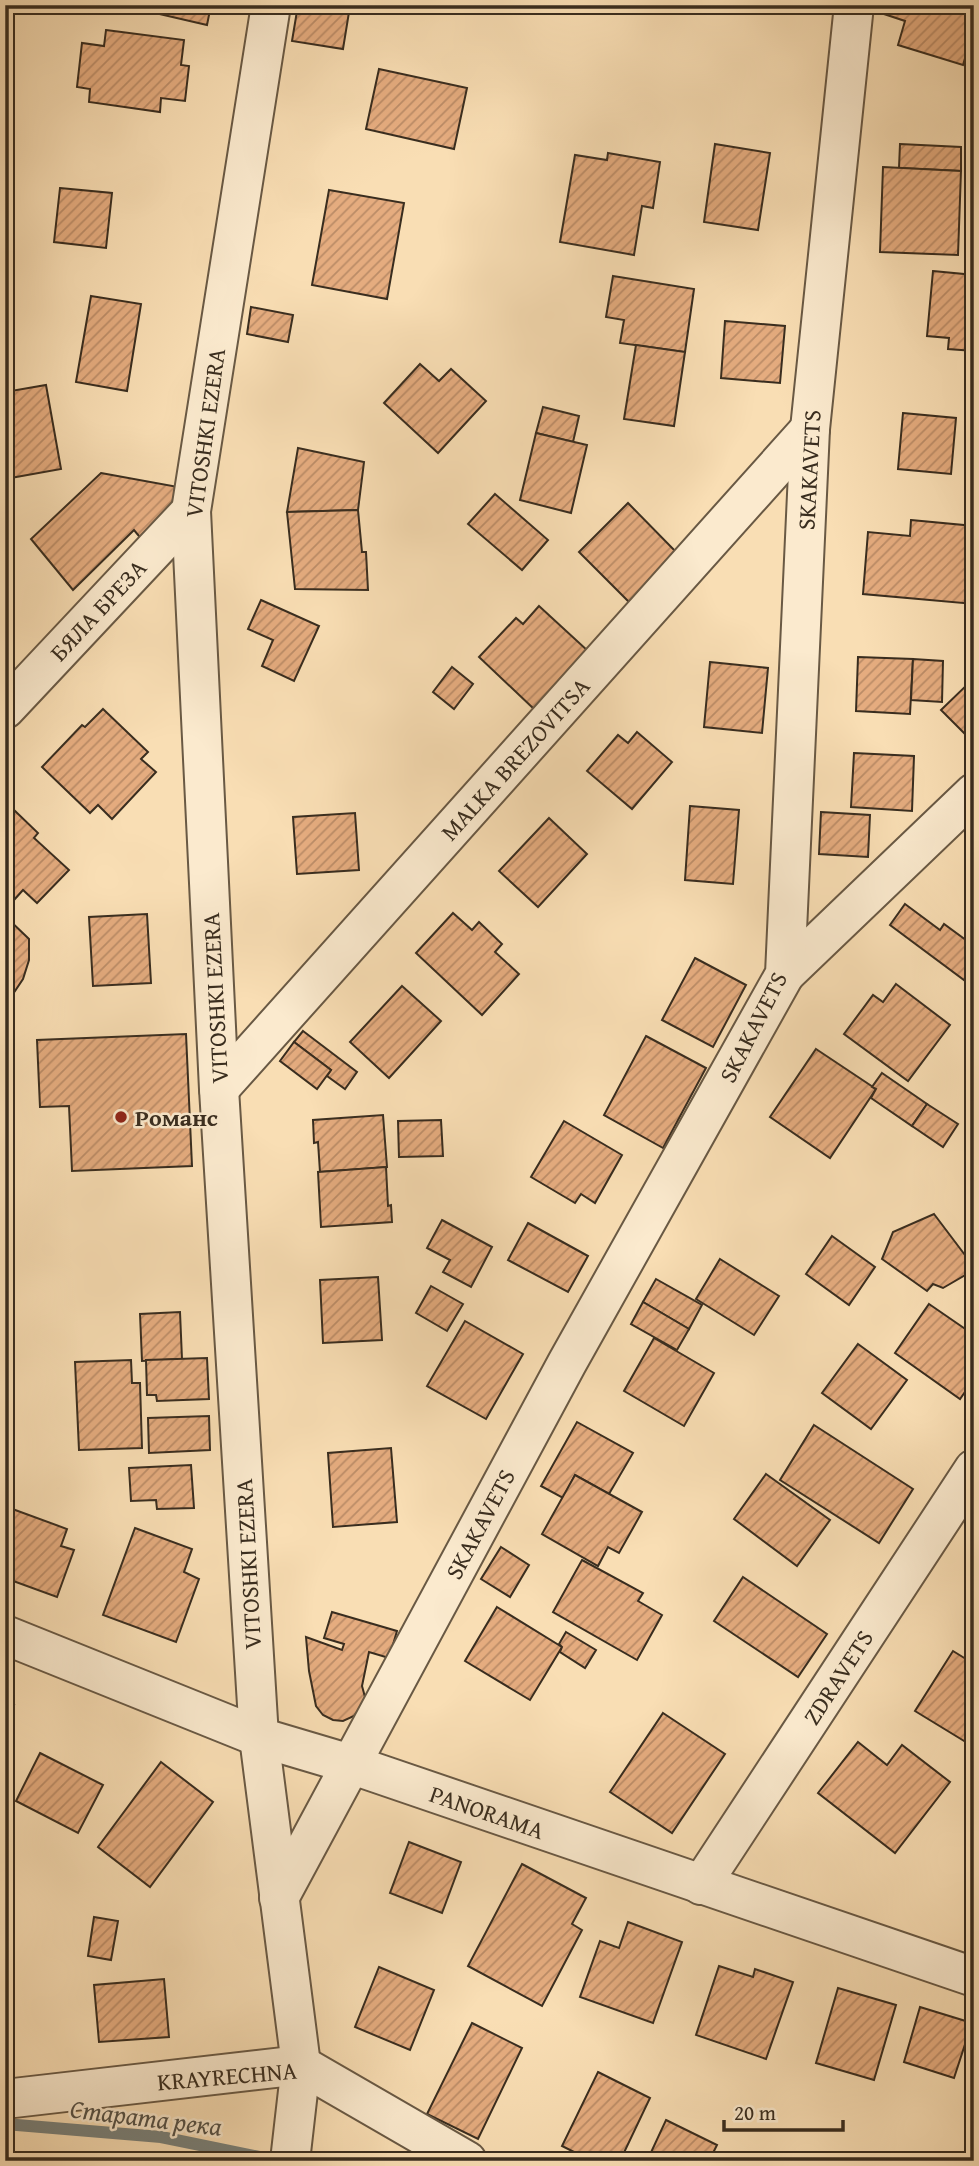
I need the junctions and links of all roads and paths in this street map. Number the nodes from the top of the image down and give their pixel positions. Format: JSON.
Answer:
{"nodes":[{"id":1,"x":271,"y":5,"type":"edge"},
{"id":2,"x":854,"y":5,"type":"edge"},
{"id":3,"x":810,"y":429,"type":"junction"},
{"id":4,"x":191,"y":511,"type":"junction"},
{"id":5,"x":5,"y":709,"type":"edge"},
{"id":6,"x":974,"y":793,"type":"edge"},
{"id":7,"x":785,"y":974,"type":"junction"},
{"id":8,"x":219,"y":1089,"type":"junction"},
{"id":9,"x":974,"y":1469,"type":"edge"},
{"id":10,"x":5,"y":1635,"type":"edge"},
{"id":11,"x":259,"y":1737,"type":"junction"},
{"id":12,"x":350,"y":1765,"type":"junction"},
{"id":13,"x":701,"y":1885,"type":"junction"},
{"id":14,"x":279,"y":1898,"type":"junction"},
{"id":15,"x":974,"y":1977,"type":"edge"},
{"id":16,"x":301,"y":2065,"type":"junction"},
{"id":17,"x":5,"y":2099,"type":"edge"},
{"id":18,"x":290,"y":2161,"type":"edge"},
{"id":19,"x":467,"y":2161,"type":"edge"}],
"edges":[{"from":1,"to":4,"type":"street","name":"VITOSHKI EZERA"},
{"from":2,"to":3,"type":"street","name":"SKAKAVETS"},
{"from":3,"to":7,"type":"street","name":"SKAKAVETS"},
{"from":3,"to":8,"type":"street","name":"MALKA BREZOVITSA"},
{"from":4,"to":5,"type":"street","name":"БЯЛА БРЕЗА"},
{"from":4,"to":8,"type":"street","name":"VITOSHKI EZERA"},
{"from":6,"to":7,"type":"street"},
{"from":7,"to":12,"type":"street","name":"SKAKAVETS"},
{"from":8,"to":11,"type":"street","name":"VITOSHKI EZERA"},
{"from":9,"to":13,"type":"street","name":"ZDRAVETS"},
{"from":10,"to":11,"type":"street","name":"PANORAMA"},
{"from":11,"to":12,"type":"street","name":"PANORAMA"},
{"from":11,"to":14,"type":"street","name":"VITOSHKI EZERA"},
{"from":12,"to":13,"type":"street","name":"PANORAMA"},
{"from":12,"to":14,"type":"street","name":"SKAKAVETS"},
{"from":13,"to":15,"type":"street","name":"PANORAMA"},
{"from":14,"to":16,"type":"street","name":"VITOSHKI EZERA"},
{"from":16,"to":17,"type":"street","name":"KRAYRECHNA"},
{"from":16,"to":18,"type":"street","name":"VITOSHKI EZERA"},
{"from":16,"to":19,"type":"street","name":"KRAYRECHNA"}]}
